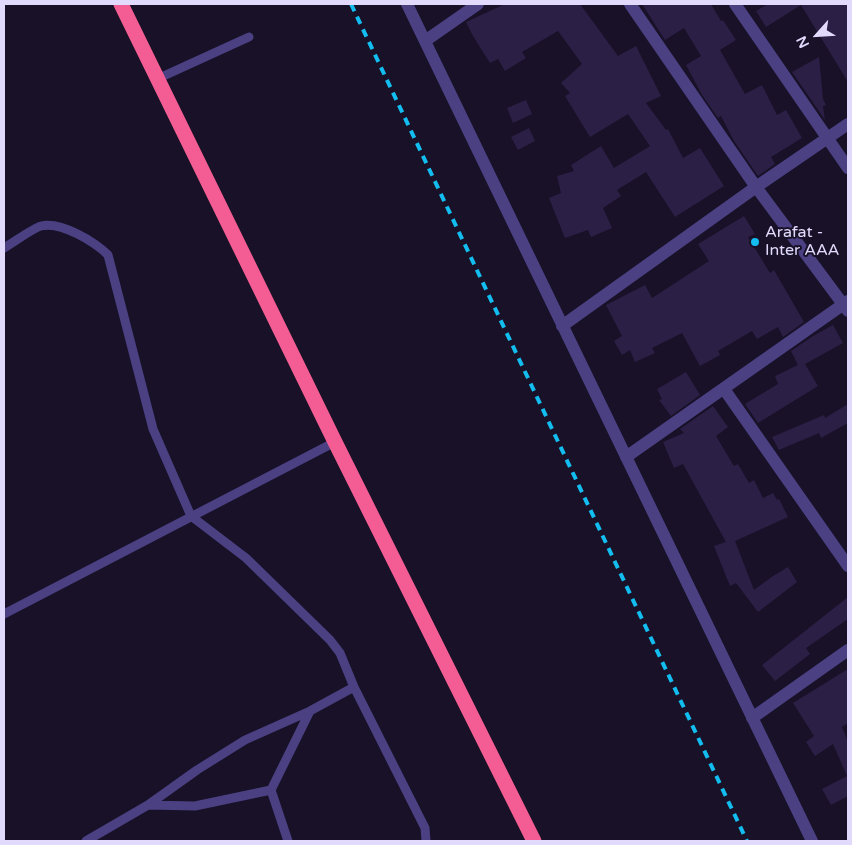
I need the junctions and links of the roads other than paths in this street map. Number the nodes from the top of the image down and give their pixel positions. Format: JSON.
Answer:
{"nodes":[{"id":1,"x":121,"y":4,"type":"edge"},
{"id":2,"x":407,"y":4,"type":"edge"},
{"id":3,"x":478,"y":4,"type":"edge"},
{"id":4,"x":630,"y":4,"type":"edge"},
{"id":5,"x":735,"y":4,"type":"edge"},
{"id":6,"x":249,"y":37,"type":"dead end"},
{"id":7,"x":425,"y":41,"type":"junction"},
{"id":8,"x":157,"y":79,"type":"junction"},
{"id":9,"x":848,"y":124,"type":"edge"},
{"id":10,"x":827,"y":139,"type":"junction"},
{"id":11,"x":848,"y":168,"type":"edge"},
{"id":12,"x":756,"y":187,"type":"junction"},
{"id":13,"x":4,"y":248,"type":"edge"},
{"id":14,"x":847,"y":305,"type":"edge"},
{"id":15,"x":562,"y":326,"type":"junction"},
{"id":16,"x":724,"y":389,"type":"junction"},
{"id":17,"x":335,"y":442,"type":"junction"},
{"id":18,"x":626,"y":458,"type":"junction"},
{"id":19,"x":191,"y":516,"type":"junction"},
{"id":20,"x":848,"y":566,"type":"edge"},
{"id":21,"x":4,"y":614,"type":"edge"},
{"id":22,"x":848,"y":650,"type":"edge"},
{"id":23,"x":354,"y":687,"type":"junction"},
{"id":24,"x":310,"y":711,"type":"junction"},
{"id":25,"x":752,"y":718,"type":"junction"},
{"id":26,"x":271,"y":790,"type":"junction"},
{"id":27,"x":148,"y":805,"type":"junction"},
{"id":28,"x":86,"y":841,"type":"edge"},
{"id":29,"x":288,"y":841,"type":"edge"},
{"id":30,"x":426,"y":841,"type":"edge"},
{"id":31,"x":534,"y":841,"type":"edge"},
{"id":32,"x":812,"y":841,"type":"edge"}],
"edges":[{"from":1,"to":8,"type":"highway"},
{"from":2,"to":7,"type":"street"},
{"from":3,"to":7,"type":"street"},
{"from":4,"to":12,"type":"street"},
{"from":5,"to":10,"type":"street"},
{"from":6,"to":8,"type":"lane"},
{"from":7,"to":15,"type":"street"},
{"from":8,"to":17,"type":"highway"},
{"from":9,"to":10,"type":"street"},
{"from":10,"to":11,"type":"street"},
{"from":10,"to":12,"type":"street"},
{"from":12,"to":14,"type":"street"},
{"from":12,"to":15,"type":"street"},
{"from":13,"to":19,"type":"lane"},
{"from":14,"to":16,"type":"street"},
{"from":15,"to":18,"type":"street"},
{"from":16,"to":18,"type":"street"},
{"from":16,"to":20,"type":"street"},
{"from":17,"to":19,"type":"lane"},
{"from":17,"to":31,"type":"highway"},
{"from":18,"to":25,"type":"street"},
{"from":19,"to":21,"type":"lane"},
{"from":19,"to":23,"type":"lane"},
{"from":22,"to":25,"type":"street"},
{"from":23,"to":24,"type":"lane"},
{"from":23,"to":30,"type":"lane"},
{"from":24,"to":26,"type":"lane"},
{"from":24,"to":27,"type":"lane"},
{"from":25,"to":32,"type":"street"},
{"from":26,"to":27,"type":"lane"},
{"from":26,"to":29,"type":"lane"},
{"from":27,"to":28,"type":"lane"}]}
